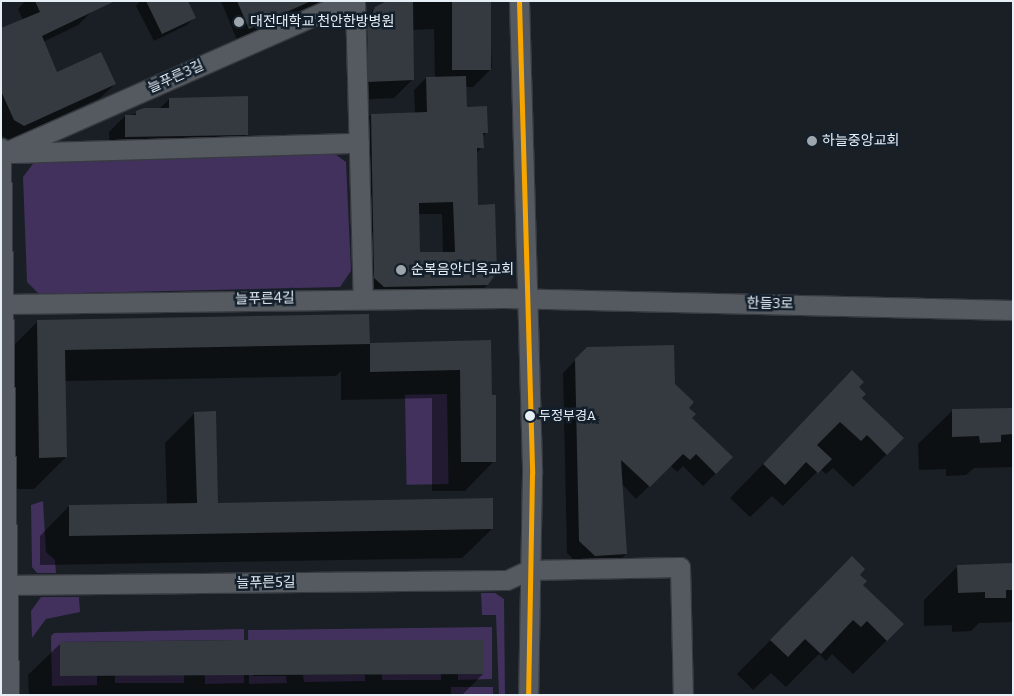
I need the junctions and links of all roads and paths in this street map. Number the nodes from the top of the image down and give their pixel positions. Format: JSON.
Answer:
{"nodes":[{"id":1,"x":348,"y":1,"type":"edge"},
{"id":2,"x":355,"y":1,"type":"edge"},
{"id":3,"x":519,"y":1,"type":"edge"},
{"id":4,"x":358,"y":143,"type":"junction"},
{"id":5,"x":2,"y":152,"type":"edge"},
{"id":6,"x":363,"y":298,"type":"junction"},
{"id":7,"x":528,"y":300,"type":"junction"},
{"id":8,"x":3,"y":304,"type":"edge"},
{"id":9,"x":1013,"y":310,"type":"edge"},
{"id":10,"x":4,"y":443,"type":"edge"},
{"id":11,"x":528,"y":570,"type":"junction"},
{"id":12,"x":5,"y":586,"type":"edge"},
{"id":13,"x":9,"y":695,"type":"edge"},
{"id":14,"x":528,"y":695,"type":"edge"},
{"id":15,"x":683,"y":695,"type":"edge"}],
"edges":[{"from":1,"to":5,"type":"street","name":"늘푸른3길"},
{"from":2,"to":4,"type":"street"},
{"from":3,"to":7,"type":"street"},
{"from":4,"to":5,"type":"street"},
{"from":4,"to":6,"type":"street"},
{"from":5,"to":8,"type":"street"},
{"from":6,"to":7,"type":"street","name":"늘푸른4길"},
{"from":6,"to":8,"type":"street","name":"늘푸른4길"},
{"from":7,"to":9,"type":"street","name":"한들3로"},
{"from":7,"to":11,"type":"street"},
{"from":8,"to":10,"type":"street"},
{"from":10,"to":12,"type":"street"},
{"from":11,"to":12,"type":"street","name":"늘푸른5길"},
{"from":11,"to":14,"type":"street"},
{"from":11,"to":15,"type":"street"},
{"from":12,"to":13,"type":"street"}]}
